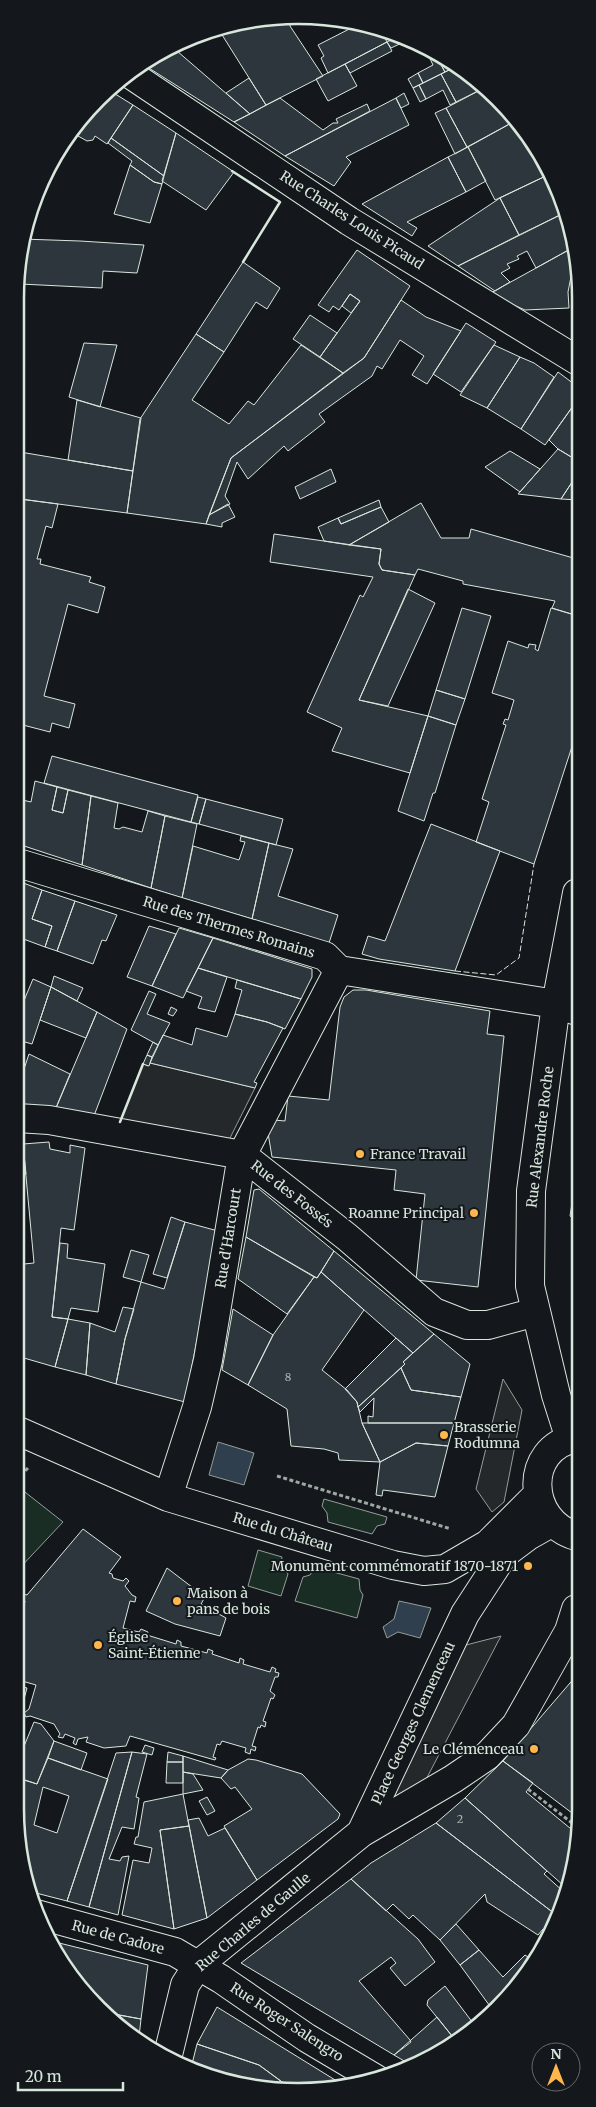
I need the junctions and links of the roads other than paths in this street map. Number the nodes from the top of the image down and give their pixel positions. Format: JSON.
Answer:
{"nodes":[{"id":1,"x":135,"y":77,"type":"edge"},
{"id":2,"x":572,"y":358,"type":"edge"},
{"id":3,"x":24,"y":865,"type":"edge"},
{"id":4,"x":572,"y":950,"type":"edge"},
{"id":5,"x":339,"y":970,"type":"junction"},
{"id":6,"x":567,"y":1007,"type":"edge"},
{"id":7,"x":24,"y":1118,"type":"edge"},
{"id":8,"x":242,"y":1155,"type":"junction"},
{"id":9,"x":536,"y":1312,"type":"junction"},
{"id":10,"x":24,"y":1433,"type":"edge"},
{"id":11,"x":572,"y":1435,"type":"edge"},
{"id":12,"x":572,"y":1439,"type":"edge"},
{"id":13,"x":537,"y":1495,"type":"junction"},
{"id":14,"x":168,"y":1496,"type":"junction"},
{"id":15,"x":551,"y":1523,"type":"junction"},
{"id":16,"x":572,"y":1535,"type":"edge"},
{"id":17,"x":445,"y":1569,"type":"junction"},
{"id":18,"x":465,"y":1614,"type":"junction"},
{"id":19,"x":572,"y":1621,"type":"edge"},
{"id":20,"x":361,"y":1833,"type":"junction"},
{"id":21,"x":46,"y":1917,"type":"edge"},
{"id":22,"x":198,"y":1965,"type":"junction"},
{"id":23,"x":166,"y":2050,"type":"edge"},
{"id":24,"x":368,"y":2074,"type":"edge"}],
"edges":[{"from":1,"to":2,"type":"street","name":"Rue Charles Louis Picaud"},
{"from":3,"to":5,"type":"street","name":"Rue des Thermes Romains"},
{"from":4,"to":6,"type":"street","name":"Rue Alexandre Roche"},
{"from":5,"to":6,"type":"street"},
{"from":5,"to":8,"type":"street","name":"Rue d'Harcourt"},
{"from":6,"to":9,"type":"street","name":"Rue Alexandre Roche"},
{"from":7,"to":8,"type":"street","name":"Rue des Fossés"},
{"from":8,"to":9,"type":"street","name":"Rue des Fossés"},
{"from":8,"to":14,"type":"street","name":"Rue d'Harcourt"},
{"from":9,"to":11,"type":"street","name":"Rue Alexandre Roche"},
{"from":10,"to":14,"type":"street","name":"Rue du Château"},
{"from":12,"to":13,"type":"street"},
{"from":13,"to":15,"type":"street"},
{"from":13,"to":17,"type":"street","name":"Rue du Château"},
{"from":14,"to":17,"type":"street","name":"Rue du Château"},
{"from":15,"to":16,"type":"street"},
{"from":15,"to":18,"type":"street","name":"Place Georges Clemenceau"},
{"from":17,"to":18,"type":"street"},
{"from":18,"to":20,"type":"street","name":"Place Georges Clemenceau"},
{"from":19,"to":20,"type":"street","name":"Rue Charles de Gaulle"},
{"from":20,"to":22,"type":"street","name":"Rue Charles de Gaulle"},
{"from":21,"to":22,"type":"street","name":"Rue de Cadore"},
{"from":22,"to":23,"type":"street","name":"Rue Charles de Gaulle"},
{"from":22,"to":24,"type":"street","name":"Rue Roger Salengro"}]}
